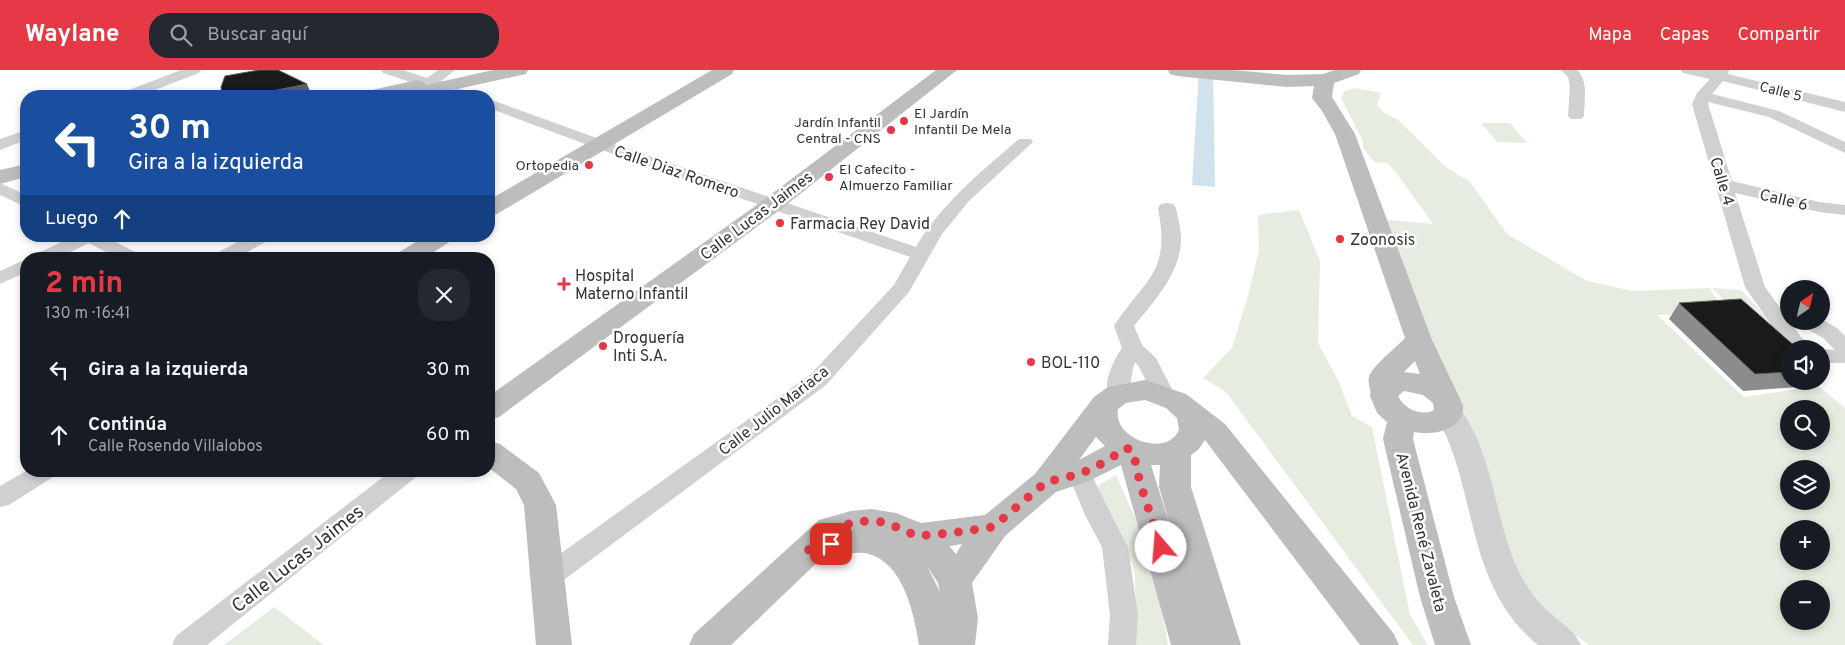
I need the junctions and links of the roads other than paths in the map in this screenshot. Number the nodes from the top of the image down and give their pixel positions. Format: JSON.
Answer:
{"nodes":[{"id":1,"x":194,"y":70,"type":"edge"},
{"id":2,"x":388,"y":70,"type":"edge"},
{"id":3,"x":489,"y":70,"type":"edge"},
{"id":4,"x":520,"y":70,"type":"edge"},
{"id":5,"x":725,"y":70,"type":"edge"},
{"id":6,"x":948,"y":70,"type":"edge"},
{"id":7,"x":1177,"y":70,"type":"edge"},
{"id":8,"x":1286,"y":70,"type":"edge"},
{"id":9,"x":1294,"y":70,"type":"edge"},
{"id":10,"x":1352,"y":70,"type":"edge"},
{"id":11,"x":1568,"y":70,"type":"edge"},
{"id":12,"x":1688,"y":70,"type":"edge"},
{"id":13,"x":1721,"y":73,"type":"edge"},
{"id":14,"x":1259,"y":78,"type":"junction"},
{"id":15,"x":439,"y":80,"type":"edge"},
{"id":16,"x":1324,"y":89,"type":"junction"},
{"id":17,"x":142,"y":90,"type":"edge"},
{"id":18,"x":400,"y":90,"type":"edge"},
{"id":19,"x":415,"y":90,"type":"edge"},
{"id":20,"x":457,"y":90,"type":"edge"},
{"id":21,"x":1702,"y":96,"type":"junction"},
{"id":22,"x":495,"y":105,"type":"edge"},
{"id":23,"x":1845,"y":107,"type":"edge"},
{"id":24,"x":508,"y":110,"type":"junction"},
{"id":25,"x":1576,"y":116,"type":"dead end"},
{"id":26,"x":495,"y":117,"type":"edge"},
{"id":27,"x":20,"y":137,"type":"edge"},
{"id":28,"x":1025,"y":142,"type":"dead end"},
{"id":29,"x":599,"y":144,"type":"junction"},
{"id":30,"x":0,"y":145,"type":"edge"},
{"id":31,"x":1845,"y":148,"type":"edge"},
{"id":32,"x":20,"y":172,"type":"edge"},
{"id":33,"x":0,"y":177,"type":"edge"},
{"id":34,"x":20,"y":179,"type":"edge"},
{"id":35,"x":0,"y":184,"type":"edge"},
{"id":36,"x":1725,"y":185,"type":"junction"},
{"id":37,"x":0,"y":188,"type":"edge"},
{"id":38,"x":20,"y":199,"type":"edge"},
{"id":39,"x":772,"y":204,"type":"junction"},
{"id":40,"x":495,"y":205,"type":"edge"},
{"id":41,"x":1167,"y":208,"type":"dead end"},
{"id":42,"x":1845,"y":210,"type":"edge"},
{"id":43,"x":76,"y":242,"type":"edge"},
{"id":44,"x":101,"y":242,"type":"edge"},
{"id":45,"x":252,"y":242,"type":"edge"},
{"id":46,"x":433,"y":242,"type":"edge"},
{"id":47,"x":55,"y":252,"type":"edge"},
{"id":48,"x":120,"y":252,"type":"edge"},
{"id":49,"x":233,"y":252,"type":"edge"},
{"id":50,"x":417,"y":252,"type":"edge"},
{"id":51,"x":922,"y":254,"type":"junction"},
{"id":52,"x":20,"y":268,"type":"edge"},
{"id":53,"x":0,"y":278,"type":"edge"},
{"id":54,"x":1761,"y":297,"type":"junction"},
{"id":55,"x":1780,"y":307,"type":"edge"},
{"id":56,"x":1825,"y":330,"type":"edge"},
{"id":57,"x":1419,"y":340,"type":"junction"},
{"id":58,"x":1793,"y":340,"type":"edge"},
{"id":59,"x":1133,"y":348,"type":"junction"},
{"id":60,"x":1845,"y":348,"type":"edge"},
{"id":61,"x":1845,"y":353,"type":"edge"},
{"id":62,"x":1830,"y":356,"type":"edge"},
{"id":63,"x":1384,"y":390,"type":"junction"},
{"id":64,"x":1111,"y":401,"type":"junction"},
{"id":65,"x":1174,"y":401,"type":"junction"},
{"id":66,"x":495,"y":406,"type":"edge"},
{"id":67,"x":1447,"y":406,"type":"junction"},
{"id":68,"x":1403,"y":418,"type":"junction"},
{"id":69,"x":1180,"y":448,"type":"junction"},
{"id":70,"x":1130,"y":449,"type":"junction"},
{"id":71,"x":495,"y":456,"type":"edge"},
{"id":72,"x":1238,"y":463,"type":"junction"},
{"id":73,"x":1080,"y":474,"type":"junction"},
{"id":74,"x":35,"y":477,"type":"edge"},
{"id":75,"x":400,"y":477,"type":"edge"},
{"id":76,"x":1046,"y":482,"type":"junction"},
{"id":77,"x":0,"y":498,"type":"edge"},
{"id":78,"x":993,"y":527,"type":"junction"},
{"id":79,"x":917,"y":536,"type":"junction"},
{"id":80,"x":805,"y":553,"type":"junction"},
{"id":81,"x":548,"y":577,"type":"junction"},
{"id":82,"x":955,"y":582,"type":"junction"},
{"id":83,"x":186,"y":645,"type":"edge"},
{"id":84,"x":554,"y":645,"type":"edge"},
{"id":85,"x":707,"y":645,"type":"edge"},
{"id":86,"x":937,"y":645,"type":"edge"},
{"id":87,"x":957,"y":645,"type":"edge"},
{"id":88,"x":1122,"y":645,"type":"edge"},
{"id":89,"x":1189,"y":645,"type":"edge"},
{"id":90,"x":1223,"y":645,"type":"edge"},
{"id":91,"x":1381,"y":645,"type":"edge"},
{"id":92,"x":1453,"y":645,"type":"edge"},
{"id":93,"x":1564,"y":645,"type":"edge"}],
"edges":[{"from":1,"to":17,"type":"street"},
{"from":2,"to":15,"type":"street"},
{"from":3,"to":15,"type":"main road"},
{"from":4,"to":15,"type":"main road"},
{"from":5,"to":29,"type":"main road"},
{"from":6,"to":39,"type":"main road","name":"Calle Lucas Jaimes"},
{"from":7,"to":14,"type":"main road"},
{"from":8,"to":14,"type":"main road"},
{"from":9,"to":16,"type":"main road"},
{"from":10,"to":16,"type":"main road"},
{"from":11,"to":25,"type":"street"},
{"from":12,"to":13,"type":"street","name":"Calle 5"},
{"from":13,"to":21,"type":"street"},
{"from":13,"to":23,"type":"street","name":"Calle 5"},
{"from":14,"to":16,"type":"main road"},
{"from":15,"to":18,"type":"main road"},
{"from":15,"to":19,"type":"main road"},
{"from":15,"to":20,"type":"street"},
{"from":16,"to":57,"type":"main road"},
{"from":21,"to":31,"type":"street"},
{"from":21,"to":36,"type":"street","name":"Calle 4"},
{"from":22,"to":24,"type":"street","name":"Calle Diaz Romero"},
{"from":24,"to":26,"type":"street"},
{"from":24,"to":29,"type":"street","name":"Calle Diaz Romero"},
{"from":27,"to":30,"type":"street"},
{"from":28,"to":51,"type":"street","name":"Calle Julio Mariaca"},
{"from":29,"to":39,"type":"street","name":"Calle Diaz Romero"},
{"from":29,"to":40,"type":"main road"},
{"from":32,"to":33,"type":"main road"},
{"from":34,"to":35,"type":"main road"},
{"from":36,"to":42,"type":"street","name":"Calle 6"},
{"from":36,"to":54,"type":"street","name":"Calle 4"},
{"from":37,"to":38,"type":"street"},
{"from":39,"to":51,"type":"street","name":"Calle Diaz Romero"},
{"from":39,"to":66,"type":"main road","name":"Calle Lucas Jaimes"},
{"from":41,"to":59,"type":"street"},
{"from":43,"to":47,"type":"street"},
{"from":44,"to":48,"type":"street"},
{"from":45,"to":49,"type":"street"},
{"from":46,"to":50,"type":"main road"},
{"from":51,"to":81,"type":"street","name":"Calle Julio Mariaca"},
{"from":52,"to":53,"type":"street"},
{"from":54,"to":55,"type":"street"},
{"from":54,"to":58,"type":"street","name":"Calle 4"},
{"from":56,"to":60,"type":"street"},
{"from":57,"to":63,"type":"main road"},
{"from":57,"to":67,"type":"main road"},
{"from":59,"to":64,"type":"street"},
{"from":59,"to":65,"type":"street"},
{"from":61,"to":62,"type":"street"},
{"from":63,"to":67,"type":"main road"},
{"from":63,"to":68,"type":"main road"},
{"from":64,"to":65,"type":"main road"},
{"from":64,"to":70,"type":"main road"},
{"from":64,"to":76,"type":"main road"},
{"from":65,"to":69,"type":"main road"},
{"from":65,"to":72,"type":"main road"},
{"from":67,"to":68,"type":"main road"},
{"from":67,"to":93,"type":"street"},
{"from":68,"to":92,"type":"main road","name":"Avenida René Zavaleta"},
{"from":69,"to":70,"type":"main road"},
{"from":69,"to":72,"type":"main road"},
{"from":69,"to":90,"type":"main road"},
{"from":70,"to":73,"type":"main road"},
{"from":70,"to":89,"type":"main road"},
{"from":71,"to":81,"type":"main road"},
{"from":72,"to":91,"type":"main road"},
{"from":73,"to":76,"type":"main road"},
{"from":73,"to":88,"type":"street"},
{"from":74,"to":77,"type":"street"},
{"from":75,"to":83,"type":"street","name":"Calle Lucas Jaimes"},
{"from":76,"to":78,"type":"main road"},
{"from":78,"to":79,"type":"main road"},
{"from":78,"to":82,"type":"main road"},
{"from":79,"to":80,"type":"main road"},
{"from":79,"to":82,"type":"main road"},
{"from":80,"to":85,"type":"main road"},
{"from":80,"to":86,"type":"main road"},
{"from":81,"to":84,"type":"main road"},
{"from":82,"to":87,"type":"main road"}]}
